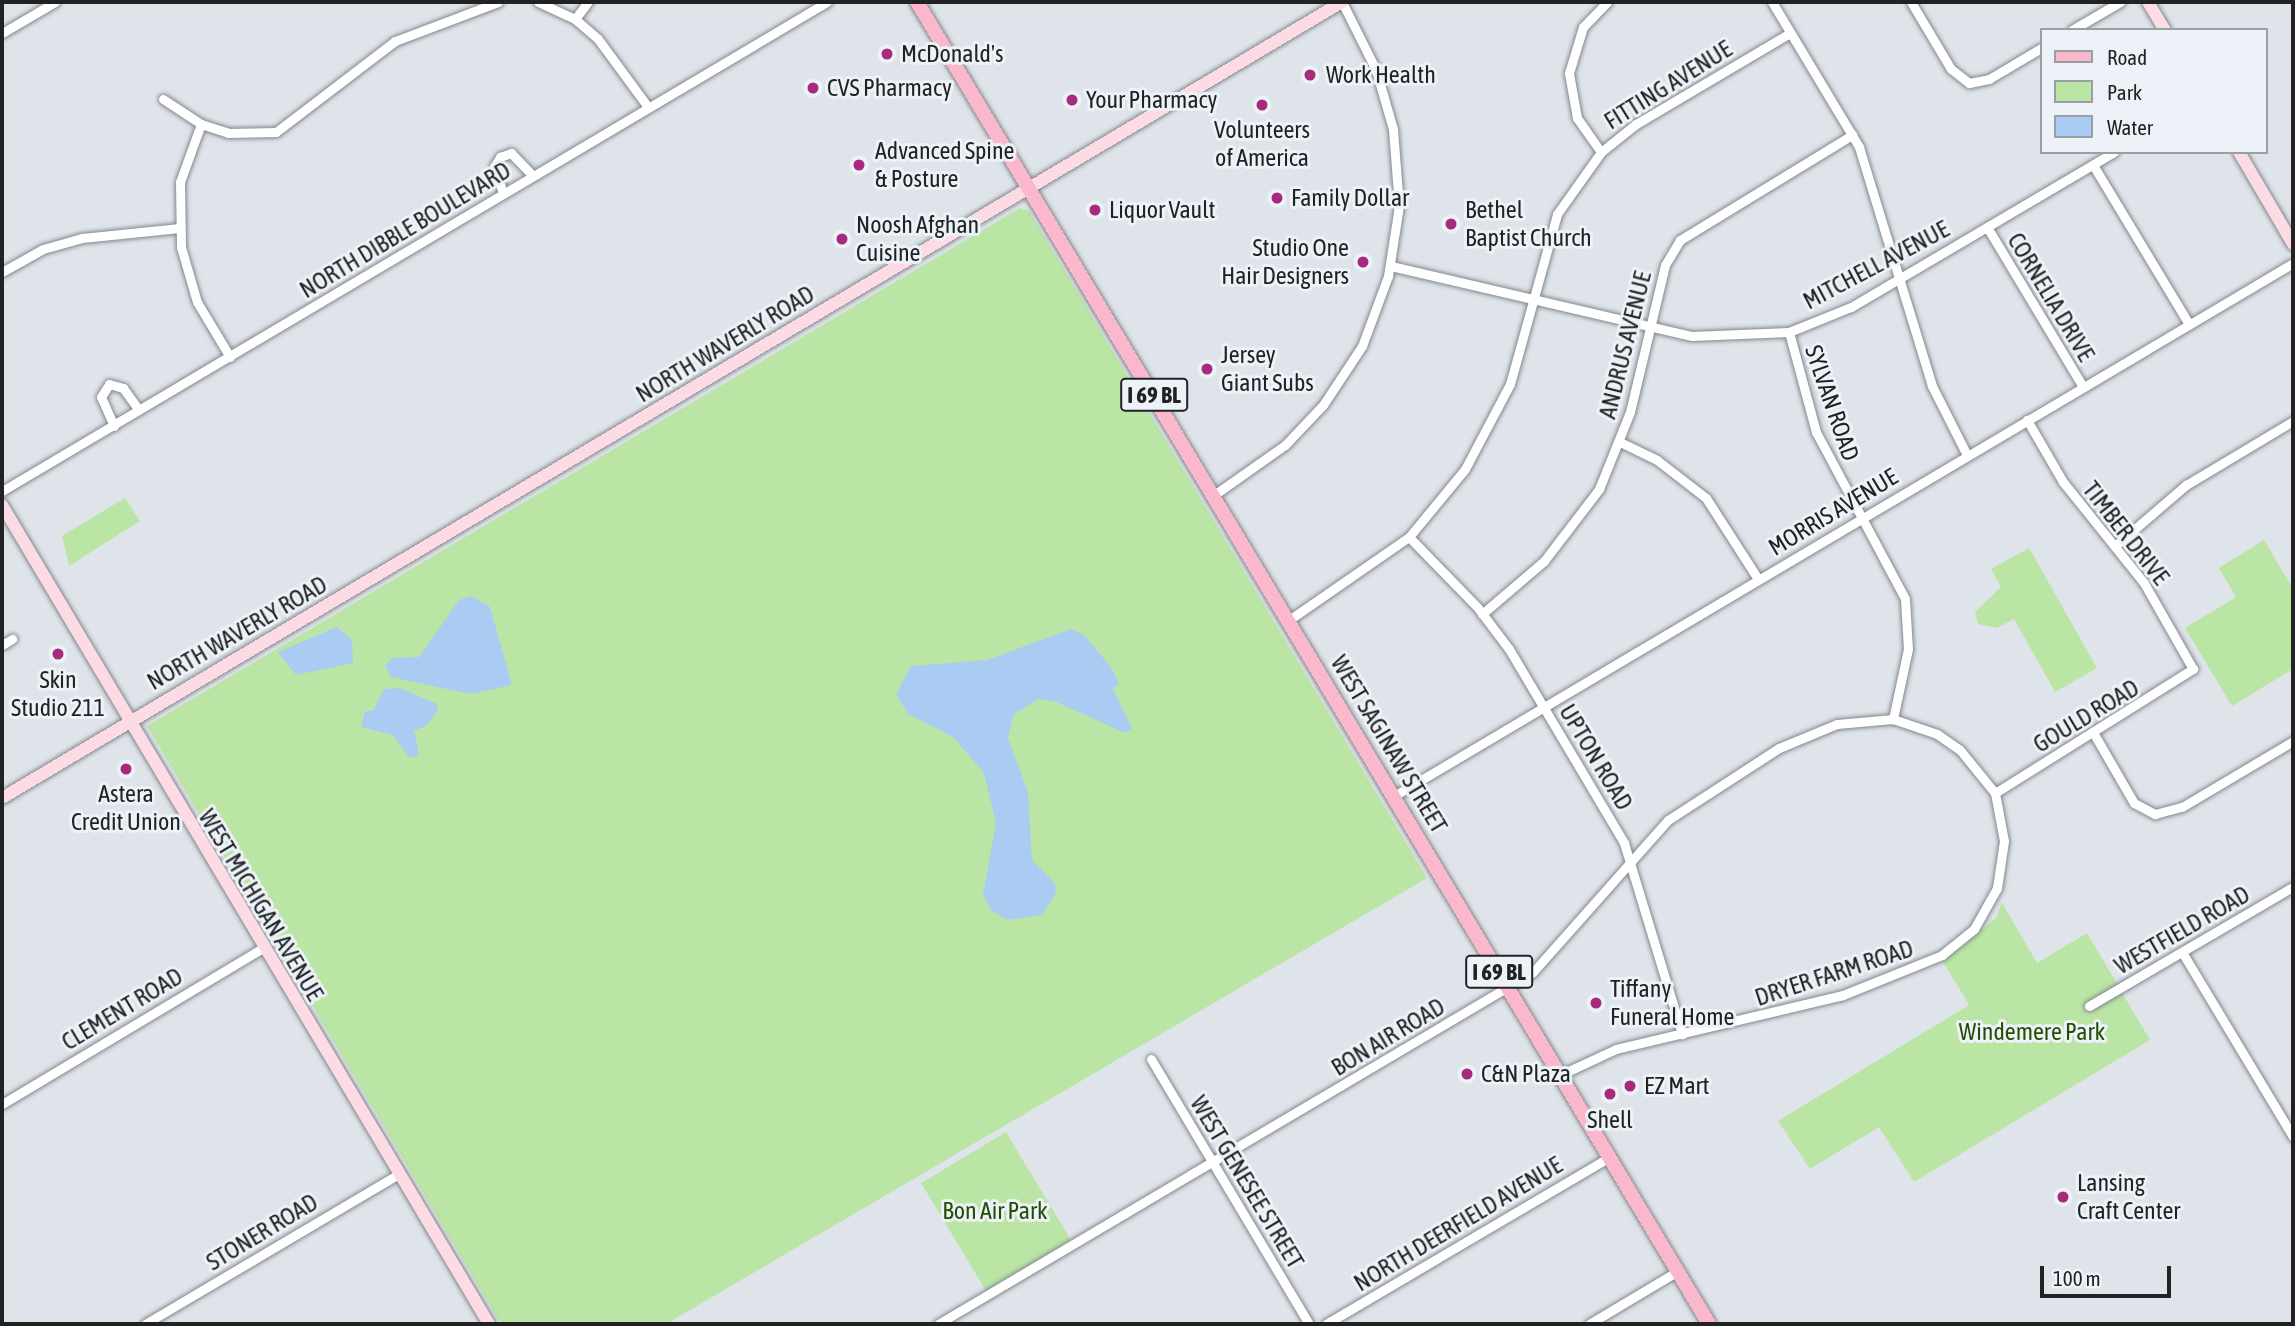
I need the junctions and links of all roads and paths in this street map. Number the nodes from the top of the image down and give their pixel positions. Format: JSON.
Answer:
{"nodes":[{"id":1,"x":55,"y":2,"type":"edge"},
{"id":2,"x":498,"y":2,"type":"edge"},
{"id":3,"x":538,"y":2,"type":"edge"},
{"id":4,"x":588,"y":2,"type":"edge"},
{"id":5,"x":827,"y":2,"type":"edge"},
{"id":6,"x":917,"y":2,"type":"edge"},
{"id":7,"x":1342,"y":2,"type":"edge"},
{"id":8,"x":1607,"y":2,"type":"edge"},
{"id":9,"x":1772,"y":2,"type":"edge"},
{"id":10,"x":1911,"y":2,"type":"edge"},
{"id":11,"x":2120,"y":2,"type":"edge"},
{"id":12,"x":2148,"y":2,"type":"edge"},
{"id":13,"x":576,"y":19,"type":"junction"},
{"id":14,"x":2076,"y":28,"type":"edge"},
{"id":15,"x":2164,"y":28,"type":"edge"},
{"id":16,"x":2,"y":33,"type":"edge"},
{"id":17,"x":1790,"y":33,"type":"junction"},
{"id":18,"x":2039,"y":49,"type":"edge"},
{"id":19,"x":163,"y":99,"type":"dead end"},
{"id":20,"x":648,"y":107,"type":"junction"},
{"id":21,"x":201,"y":124,"type":"junction"},
{"id":22,"x":1852,"y":135,"type":"junction"},
{"id":23,"x":1601,"y":152,"type":"junction"},
{"id":24,"x":2111,"y":154,"type":"edge"},
{"id":25,"x":2240,"y":154,"type":"edge"},
{"id":26,"x":2092,"y":165,"type":"junction"},
{"id":27,"x":533,"y":176,"type":"junction"},
{"id":28,"x":1029,"y":186,"type":"junction"},
{"id":29,"x":503,"y":193,"type":"junction"},
{"id":30,"x":1987,"y":227,"type":"junction"},
{"id":31,"x":179,"y":228,"type":"junction"},
{"id":32,"x":2293,"y":244,"type":"edge"},
{"id":33,"x":2293,"y":263,"type":"edge"},
{"id":34,"x":1391,"y":266,"type":"junction"},
{"id":35,"x":2,"y":272,"type":"edge"},
{"id":36,"x":1899,"y":278,"type":"junction"},
{"id":37,"x":1534,"y":299,"type":"junction"},
{"id":38,"x":2189,"y":324,"type":"junction"},
{"id":39,"x":1650,"y":326,"type":"junction"},
{"id":40,"x":1788,"y":332,"type":"junction"},
{"id":41,"x":230,"y":357,"type":"junction"},
{"id":42,"x":2083,"y":387,"type":"junction"},
{"id":43,"x":139,"y":411,"type":"junction"},
{"id":44,"x":2026,"y":420,"type":"junction"},
{"id":45,"x":2293,"y":421,"type":"edge"},
{"id":46,"x":114,"y":426,"type":"junction"},
{"id":47,"x":1620,"y":442,"type":"junction"},
{"id":48,"x":1966,"y":455,"type":"junction"},
{"id":49,"x":2,"y":491,"type":"edge"},
{"id":50,"x":1214,"y":495,"type":"junction"},
{"id":51,"x":2,"y":505,"type":"edge"},
{"id":52,"x":1860,"y":518,"type":"junction"},
{"id":53,"x":1409,"y":537,"type":"junction"},
{"id":54,"x":2115,"y":546,"type":"junction"},
{"id":55,"x":1758,"y":579,"type":"junction"},
{"id":56,"x":1482,"y":614,"type":"junction"},
{"id":57,"x":1289,"y":620,"type":"junction"},
{"id":58,"x":12,"y":639,"type":"dead end"},
{"id":59,"x":2,"y":645,"type":"edge"},
{"id":60,"x":2193,"y":669,"type":"joint"},
{"id":61,"x":1544,"y":707,"type":"junction"},
{"id":62,"x":1892,"y":719,"type":"junction"},
{"id":63,"x":129,"y":721,"type":"junction"},
{"id":64,"x":2094,"y":734,"type":"junction"},
{"id":65,"x":2293,"y":741,"type":"edge"},
{"id":66,"x":1995,"y":793,"type":"junction"},
{"id":67,"x":1394,"y":796,"type":"junction"},
{"id":68,"x":2,"y":797,"type":"edge"},
{"id":69,"x":1630,"y":860,"type":"junction"},
{"id":70,"x":2293,"y":887,"type":"edge"},
{"id":71,"x":262,"y":948,"type":"junction"},
{"id":72,"x":2182,"y":952,"type":"junction"},
{"id":73,"x":1508,"y":986,"type":"junction"},
{"id":74,"x":2090,"y":1006,"type":"dead end"},
{"id":75,"x":1682,"y":1034,"type":"junction"},
{"id":76,"x":1152,"y":1059,"type":"dead end"},
{"id":77,"x":1560,"y":1074,"type":"junction"},
{"id":78,"x":2,"y":1104,"type":"edge"},
{"id":79,"x":2293,"y":1137,"type":"edge"},
{"id":80,"x":1609,"y":1157,"type":"junction"},
{"id":81,"x":1213,"y":1163,"type":"junction"},
{"id":82,"x":399,"y":1174,"type":"junction"},
{"id":83,"x":1678,"y":1271,"type":"junction"},
{"id":84,"x":145,"y":1324,"type":"edge"},
{"id":85,"x":489,"y":1324,"type":"edge"},
{"id":86,"x":938,"y":1324,"type":"edge"},
{"id":87,"x":1309,"y":1324,"type":"edge"},
{"id":88,"x":1325,"y":1324,"type":"edge"},
{"id":89,"x":1589,"y":1324,"type":"edge"},
{"id":90,"x":1709,"y":1324,"type":"edge"}],
"edges":[{"from":1,"to":16,"type":"street"},
{"from":2,"to":21,"type":"street"},
{"from":3,"to":13,"type":"street"},
{"from":4,"to":13,"type":"street"},
{"from":5,"to":20,"type":"street","name":"NORTH DIBBLE BOULEVARD"},
{"from":6,"to":28,"type":"main road","number":"I 69 BL"},
{"from":7,"to":28,"type":"main road","name":"NORTH WAVERLY ROAD"},
{"from":7,"to":34,"type":"street"},
{"from":8,"to":23,"type":"street"},
{"from":9,"to":17,"type":"street"},
{"from":10,"to":18,"type":"street"},
{"from":11,"to":14,"type":"street"},
{"from":12,"to":15,"type":"main road"},
{"from":13,"to":20,"type":"street"},
{"from":17,"to":22,"type":"street"},
{"from":17,"to":23,"type":"street","name":"FITTING AVENUE"},
{"from":19,"to":21,"type":"street"},
{"from":20,"to":27,"type":"street","name":"NORTH DIBBLE BOULEVARD"},
{"from":21,"to":31,"type":"street"},
{"from":22,"to":36,"type":"street"},
{"from":22,"to":39,"type":"street","name":"ANDRUS AVENUE"},
{"from":23,"to":37,"type":"street","name":"FITTING AVENUE"},
{"from":24,"to":26,"type":"street","name":"MITCHELL AVENUE"},
{"from":25,"to":32,"type":"main road"},
{"from":26,"to":30,"type":"street","name":"MITCHELL AVENUE"},
{"from":26,"to":38,"type":"street"},
{"from":27,"to":29,"type":"street","name":"NORTH DIBBLE BOULEVARD"},
{"from":27,"to":29,"type":"street"},
{"from":28,"to":50,"type":"main road","name":"WEST SAGINAW STREET","number":"I 69 BL"},
{"from":28,"to":63,"type":"main road","name":"NORTH WAVERLY ROAD"},
{"from":29,"to":41,"type":"street","name":"NORTH DIBBLE BOULEVARD"},
{"from":30,"to":36,"type":"street","name":"MITCHELL AVENUE"},
{"from":30,"to":42,"type":"street","name":"CORNELIA DRIVE"},
{"from":31,"to":35,"type":"street"},
{"from":31,"to":41,"type":"street"},
{"from":33,"to":38,"type":"street","name":"MORRIS AVENUE"},
{"from":34,"to":37,"type":"street","name":"MITCHELL AVENUE"},
{"from":34,"to":50,"type":"street"},
{"from":36,"to":40,"type":"street","name":"MITCHELL AVENUE"},
{"from":36,"to":48,"type":"street"},
{"from":37,"to":39,"type":"street","name":"MITCHELL AVENUE"},
{"from":37,"to":53,"type":"street","name":"FITTING AVENUE"},
{"from":38,"to":42,"type":"street","name":"MORRIS AVENUE"},
{"from":39,"to":40,"type":"street","name":"MITCHELL AVENUE"},
{"from":39,"to":47,"type":"street","name":"ANDRUS AVENUE"},
{"from":40,"to":52,"type":"street","name":"SYLVAN ROAD"},
{"from":41,"to":43,"type":"street","name":"NORTH DIBBLE BOULEVARD"},
{"from":42,"to":44,"type":"street","name":"MORRIS AVENUE"},
{"from":43,"to":46,"type":"street","name":"NORTH DIBBLE BOULEVARD"},
{"from":43,"to":46,"type":"street"},
{"from":44,"to":48,"type":"street","name":"MORRIS AVENUE"},
{"from":44,"to":54,"type":"street","name":"TIMBER DRIVE"},
{"from":45,"to":54,"type":"street"},
{"from":46,"to":49,"type":"street","name":"NORTH DIBBLE BOULEVARD"},
{"from":47,"to":55,"type":"street"},
{"from":47,"to":56,"type":"street","name":"ANDRUS AVENUE"},
{"from":48,"to":52,"type":"street","name":"MORRIS AVENUE"},
{"from":50,"to":57,"type":"main road","name":"WEST SAGINAW STREET","number":"I 69 BL"},
{"from":51,"to":63,"type":"main road","name":"WEST MICHIGAN AVENUE"},
{"from":52,"to":55,"type":"street","name":"MORRIS AVENUE"},
{"from":52,"to":62,"type":"street","name":"SYLVAN ROAD"},
{"from":53,"to":56,"type":"street","name":"UPTON ROAD"},
{"from":53,"to":57,"type":"street","name":"FITTING AVENUE"},
{"from":54,"to":60,"type":"street","name":"TIMBER DRIVE"},
{"from":55,"to":61,"type":"street","name":"MORRIS AVENUE"},
{"from":56,"to":61,"type":"street","name":"UPTON ROAD"},
{"from":57,"to":67,"type":"main road","name":"WEST SAGINAW STREET","number":"I 69 BL"},
{"from":58,"to":59,"type":"street"},
{"from":60,"to":64,"type":"street","name":"GOULD ROAD"},
{"from":61,"to":67,"type":"street","name":"MORRIS AVENUE"},
{"from":61,"to":69,"type":"street","name":"UPTON ROAD"},
{"from":62,"to":66,"type":"street","name":"BON AIR ROAD"},
{"from":62,"to":69,"type":"street","name":"BON AIR ROAD"},
{"from":63,"to":68,"type":"main road","name":"NORTH WAVERLY ROAD"},
{"from":63,"to":71,"type":"main road","name":"WEST MICHIGAN AVENUE"},
{"from":64,"to":65,"type":"street"},
{"from":64,"to":66,"type":"street","name":"GOULD ROAD"},
{"from":66,"to":75,"type":"street","name":"DRYER FARM ROAD"},
{"from":67,"to":73,"type":"main road","name":"WEST SAGINAW STREET","number":"I 69 BL"},
{"from":69,"to":73,"type":"street","name":"BON AIR ROAD"},
{"from":69,"to":75,"type":"street","name":"UPTON ROAD"},
{"from":70,"to":72,"type":"street","name":"WESTFIELD ROAD"},
{"from":71,"to":78,"type":"street","name":"CLEMENT ROAD"},
{"from":71,"to":82,"type":"main road","name":"WEST MICHIGAN AVENUE"},
{"from":72,"to":74,"type":"street","name":"WESTFIELD ROAD"},
{"from":72,"to":79,"type":"street"},
{"from":73,"to":77,"type":"main road","name":"WEST SAGINAW STREET","number":"I 69 BL"},
{"from":73,"to":81,"type":"street","name":"BON AIR ROAD"},
{"from":75,"to":77,"type":"street","name":"DRYER FARM ROAD"},
{"from":76,"to":81,"type":"street","name":"WEST GENESEE STREET"},
{"from":77,"to":80,"type":"main road","name":"WEST SAGINAW STREET","number":"I 69 BL"},
{"from":80,"to":83,"type":"main road","name":"WEST SAGINAW STREET","number":"I 69 BL"},
{"from":80,"to":88,"type":"street","name":"NORTH DEERFIELD AVENUE"},
{"from":81,"to":86,"type":"street","name":"BON AIR ROAD"},
{"from":81,"to":87,"type":"street","name":"WEST GENESEE STREET"},
{"from":82,"to":84,"type":"street","name":"STONER ROAD"},
{"from":82,"to":85,"type":"main road","name":"WEST MICHIGAN AVENUE"},
{"from":83,"to":89,"type":"street"},
{"from":83,"to":90,"type":"main road","name":"WEST SAGINAW STREET","number":"I 69 BL"}]}
